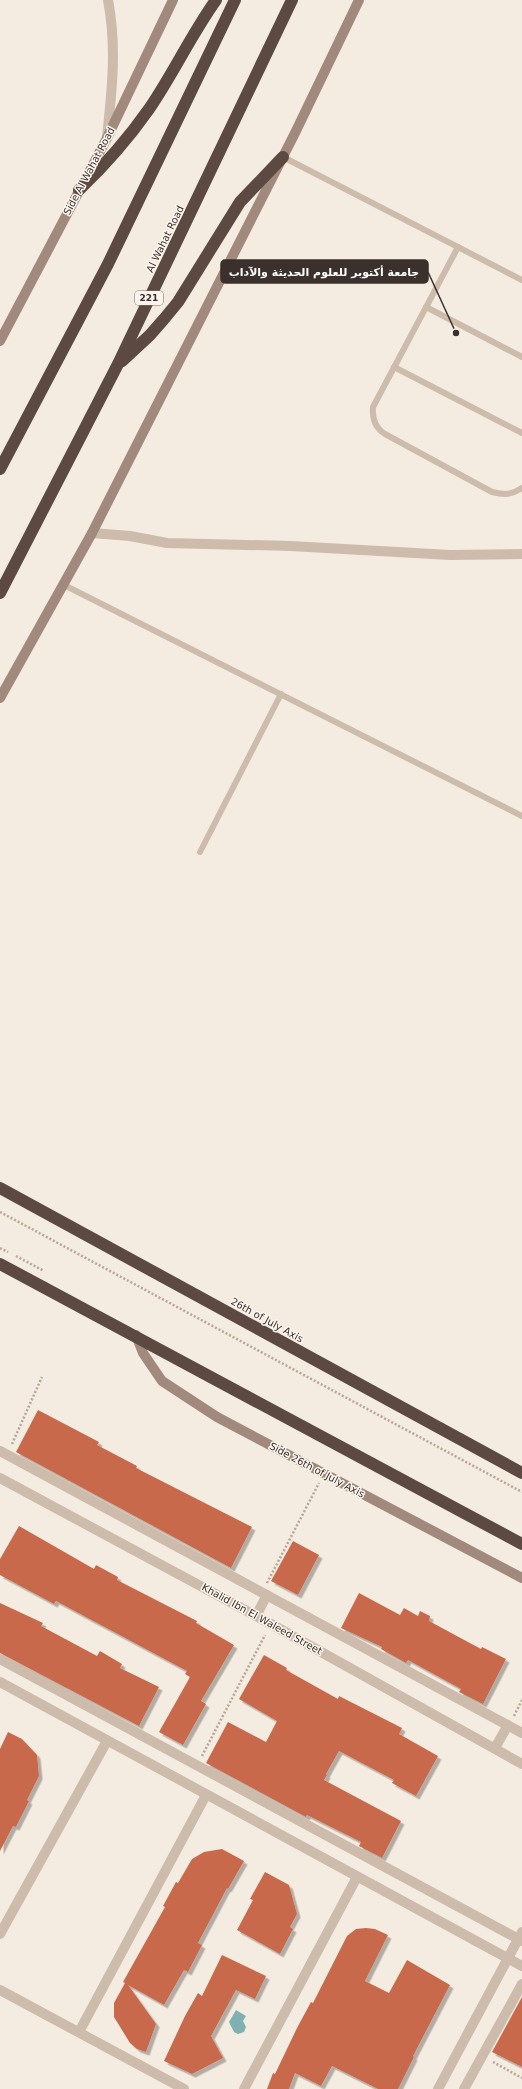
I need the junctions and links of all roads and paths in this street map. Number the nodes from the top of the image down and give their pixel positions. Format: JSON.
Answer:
{"nodes":[{"id":1,"x":108,"y":0,"type":"edge"},
{"id":2,"x":173,"y":0,"type":"edge"},
{"id":3,"x":216,"y":0,"type":"edge"},
{"id":4,"x":235,"y":0,"type":"edge"},
{"id":5,"x":292,"y":0,"type":"edge"},
{"id":6,"x":359,"y":0,"type":"edge"},
{"id":7,"x":106,"y":140,"type":"junction"},
{"id":8,"x":283,"y":157,"type":"junction"},
{"id":9,"x":79,"y":190,"type":"junction"},
{"id":10,"x":458,"y":247,"type":"junction"},
{"id":11,"x":522,"y":280,"type":"edge"},
{"id":12,"x":426,"y":306,"type":"junction"},
{"id":13,"x":0,"y":340,"type":"edge"},
{"id":14,"x":522,"y":357,"type":"edge"},
{"id":15,"x":118,"y":364,"type":"junction"},
{"id":16,"x":394,"y":367,"type":"junction"},
{"id":17,"x":522,"y":432,"type":"edge"},
{"id":18,"x":0,"y":470,"type":"edge"},
{"id":19,"x":522,"y":488,"type":"edge"},
{"id":20,"x":92,"y":533,"type":"junction"},
{"id":21,"x":522,"y":554,"type":"edge"},
{"id":22,"x":62,"y":584,"type":"junction"},
{"id":23,"x":0,"y":593,"type":"edge"},
{"id":24,"x":281,"y":694,"type":"junction"},
{"id":25,"x":0,"y":698,"type":"edge"},
{"id":26,"x":522,"y":816,"type":"edge"},
{"id":27,"x":200,"y":852,"type":"dead end"},
{"id":28,"x":0,"y":1188,"type":"edge"},
{"id":29,"x":0,"y":1212,"type":"edge"},
{"id":30,"x":0,"y":1264,"type":"edge"},
{"id":31,"x":136,"y":1335,"type":"junction"},
{"id":32,"x":42,"y":1377,"type":"dead end"},
{"id":33,"x":4,"y":1452,"type":"edge"},
{"id":34,"x":522,"y":1473,"type":"edge"},
{"id":35,"x":323,"y":1474,"type":"junction"},
{"id":36,"x":0,"y":1478,"type":"edge"},
{"id":37,"x":522,"y":1492,"type":"edge"},
{"id":38,"x":522,"y":1544,"type":"edge"},
{"id":39,"x":522,"y":1578,"type":"edge"},
{"id":40,"x":264,"y":1594,"type":"junction"},
{"id":41,"x":256,"y":1616,"type":"junction"},
{"id":42,"x":271,"y":1624,"type":"junction"},
{"id":43,"x":0,"y":1659,"type":"edge"},
{"id":44,"x":0,"y":1682,"type":"edge"},
{"id":45,"x":522,"y":1700,"type":"edge"},
{"id":46,"x":508,"y":1725,"type":"junction"},
{"id":47,"x":522,"y":1733,"type":"edge"},
{"id":48,"x":106,"y":1741,"type":"junction"},
{"id":49,"x":495,"y":1748,"type":"junction"},
{"id":50,"x":198,"y":1764,"type":"junction"},
{"id":51,"x":522,"y":1764,"type":"edge"},
{"id":52,"x":206,"y":1795,"type":"junction"},
{"id":53,"x":357,"y":1877,"type":"junction"},
{"id":54,"x":0,"y":1934,"type":"edge"},
{"id":55,"x":521,"y":1937,"type":"edge"},
{"id":56,"x":509,"y":1959,"type":"junction"},
{"id":57,"x":522,"y":1966,"type":"edge"},
{"id":58,"x":522,"y":1984,"type":"edge"},
{"id":59,"x":0,"y":1990,"type":"edge"},
{"id":60,"x":79,"y":2032,"type":"junction"},
{"id":61,"x":482,"y":2056,"type":"junction"},
{"id":62,"x":522,"y":2078,"type":"edge"},
{"id":63,"x":184,"y":2089,"type":"edge"},
{"id":64,"x":244,"y":2089,"type":"edge"},
{"id":65,"x":438,"y":2089,"type":"edge"},
{"id":66,"x":464,"y":2089,"type":"edge"}],
"edges":[{"from":1,"to":7,"type":"street"},
{"from":2,"to":7,"type":"street","name":"Side Al Wahat Road"},
{"from":3,"to":9,"type":"highway"},
{"from":4,"to":18,"type":"highway"},
{"from":5,"to":15,"type":"highway","name":"Al Wahat Road","number":"221"},
{"from":6,"to":8,"type":"street"},
{"from":7,"to":9,"type":"street","name":"Side Al Wahat Road"},
{"from":8,"to":10,"type":"lane"},
{"from":8,"to":15,"type":"highway"},
{"from":8,"to":20,"type":"street"},
{"from":9,"to":13,"type":"street","name":"Side Al Wahat Road"},
{"from":10,"to":11,"type":"lane"},
{"from":10,"to":12,"type":"lane"},
{"from":12,"to":14,"type":"lane"},
{"from":12,"to":16,"type":"lane"},
{"from":15,"to":23,"type":"highway","name":"Al Wahat Road","number":"221"},
{"from":16,"to":17,"type":"lane"},
{"from":16,"to":19,"type":"lane"},
{"from":20,"to":21,"type":"street"},
{"from":20,"to":22,"type":"street"},
{"from":22,"to":24,"type":"lane"},
{"from":22,"to":25,"type":"street"},
{"from":24,"to":26,"type":"lane"},
{"from":24,"to":27,"type":"lane"},
{"from":28,"to":34,"type":"highway","name":"26th of July Axis"},
{"from":29,"to":37,"type":"path"},
{"from":30,"to":31,"type":"highway"},
{"from":31,"to":35,"type":"street","name":"Side 26th of July Axis"},
{"from":31,"to":38,"type":"highway"},
{"from":32,"to":33,"type":"path"},
{"from":33,"to":40,"type":"street"},
{"from":35,"to":39,"type":"street","name":"Side 26th of July Axis"},
{"from":35,"to":40,"type":"path"},
{"from":36,"to":41,"type":"street","name":"Khalid Ibn El Waleed Street"},
{"from":40,"to":41,"type":"street"},
{"from":40,"to":46,"type":"street"},
{"from":41,"to":42,"type":"street","name":"Khalid Ibn El Waleed Street"},
{"from":42,"to":49,"type":"street","name":"Khalid Ibn El Waleed Street"},
{"from":42,"to":50,"type":"path"},
{"from":43,"to":50,"type":"street"},
{"from":44,"to":48,"type":"street"},
{"from":45,"to":46,"type":"path"},
{"from":46,"to":47,"type":"street"},
{"from":46,"to":49,"type":"street"},
{"from":48,"to":52,"type":"street"},
{"from":48,"to":54,"type":"street"},
{"from":49,"to":51,"type":"street","name":"Khalid Ibn El Waleed Street"},
{"from":50,"to":55,"type":"street"},
{"from":52,"to":53,"type":"street"},
{"from":52,"to":60,"type":"street"},
{"from":53,"to":56,"type":"street"},
{"from":53,"to":64,"type":"street"},
{"from":55,"to":56,"type":"street"},
{"from":56,"to":57,"type":"street"},
{"from":56,"to":65,"type":"street"},
{"from":58,"to":61,"type":"street"},
{"from":59,"to":60,"type":"street"},
{"from":60,"to":63,"type":"street"},
{"from":61,"to":62,"type":"path"},
{"from":61,"to":66,"type":"street"}]}
